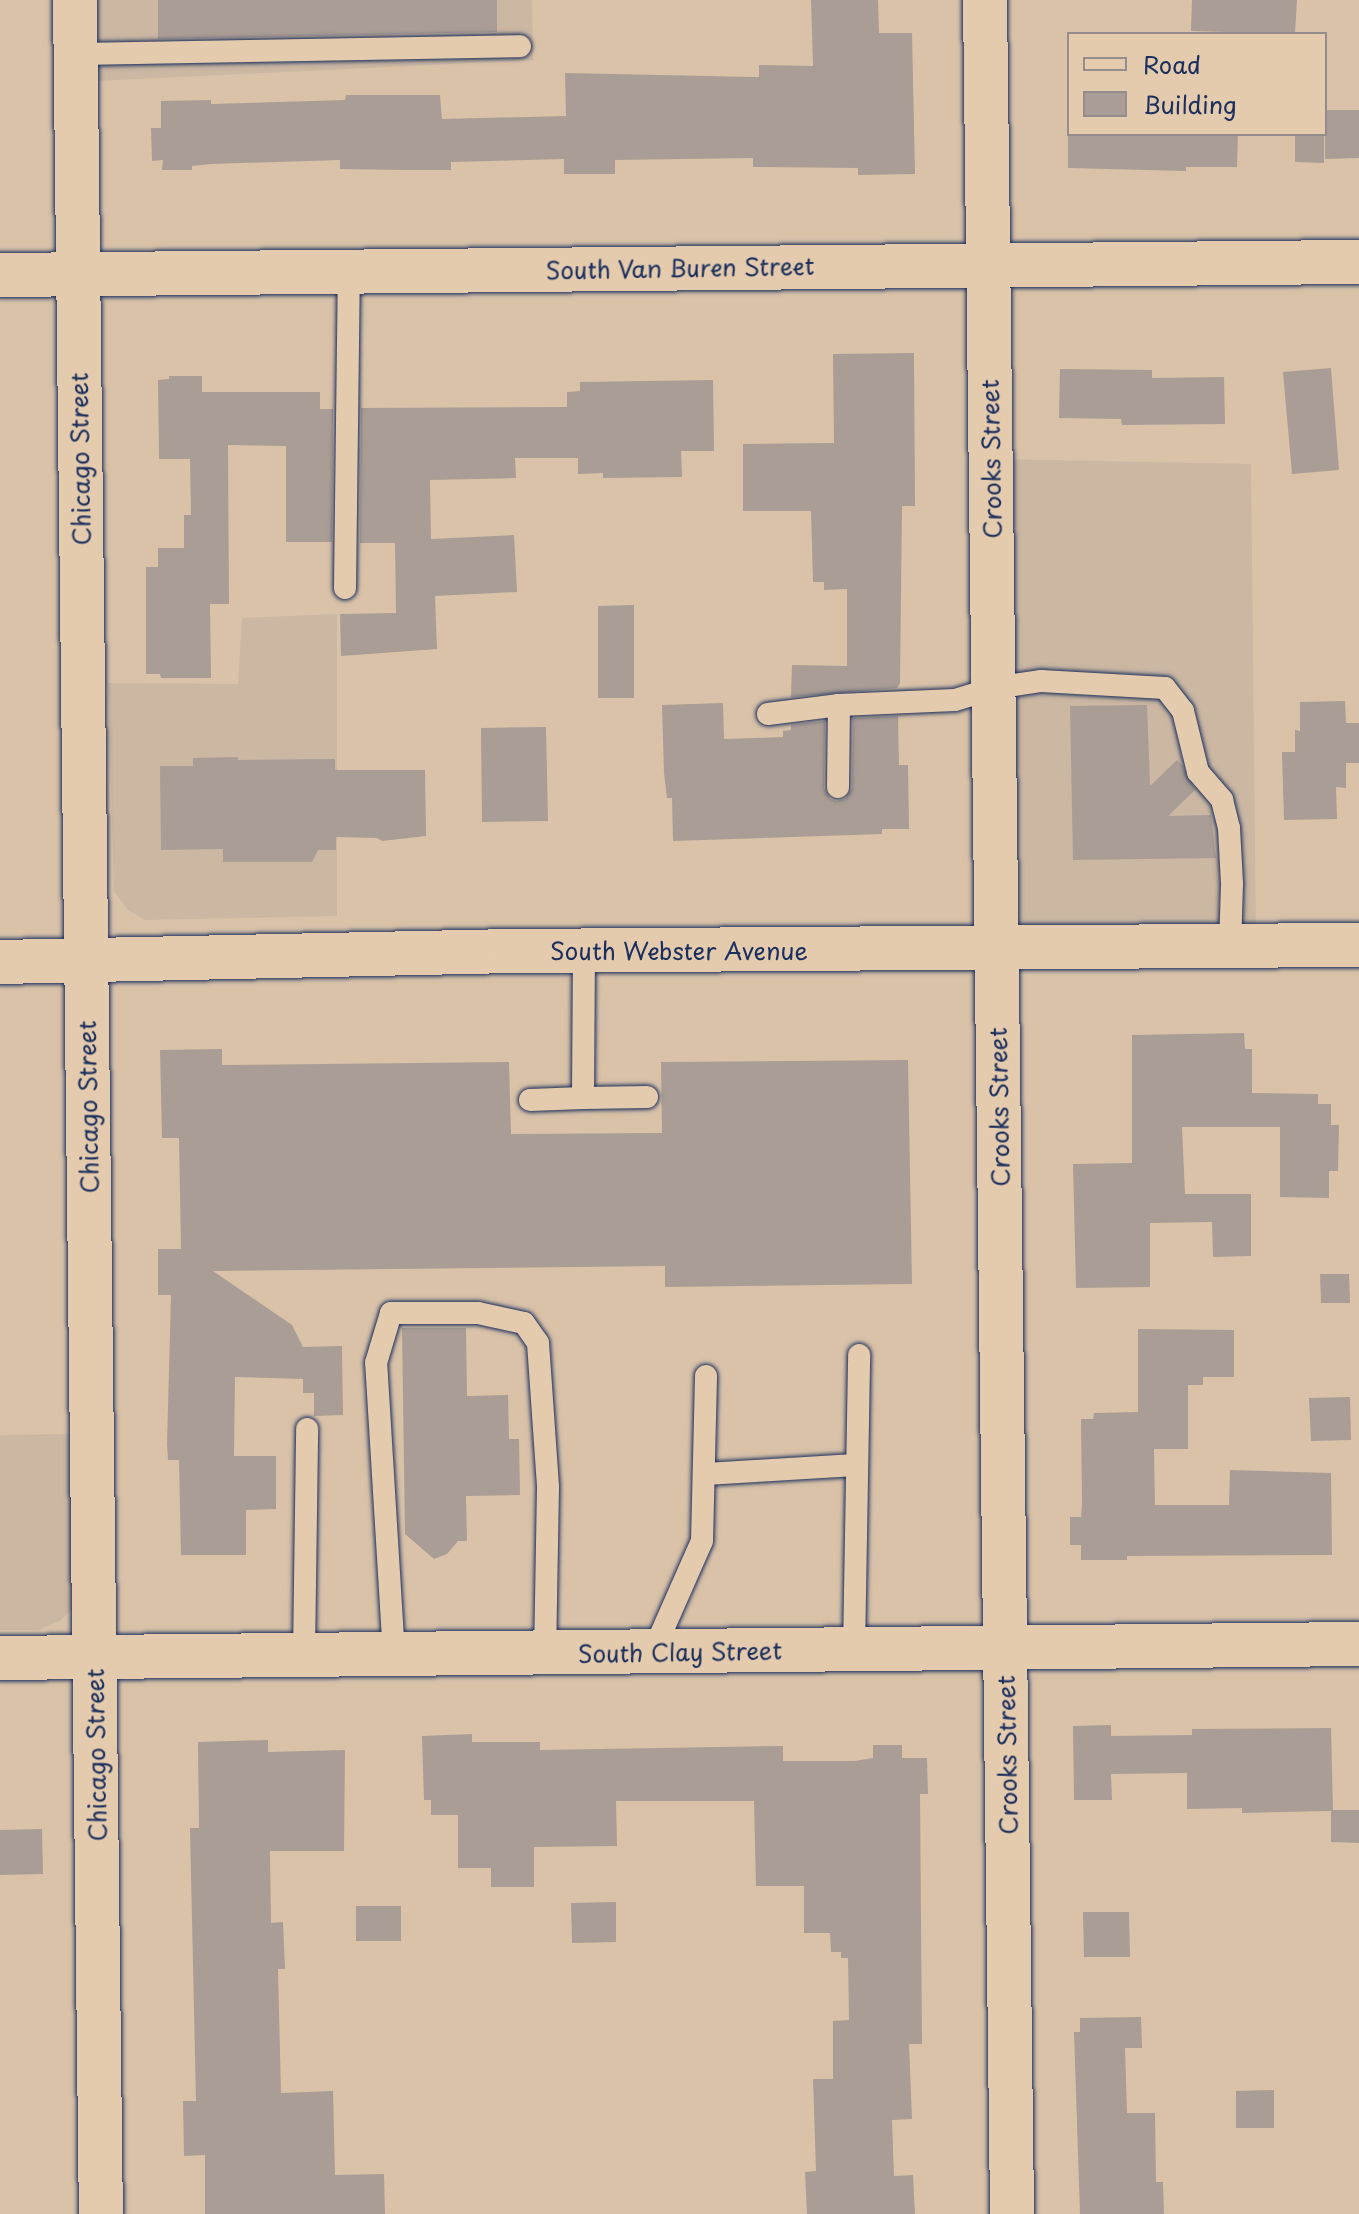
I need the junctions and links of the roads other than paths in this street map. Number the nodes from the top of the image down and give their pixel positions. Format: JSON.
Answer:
{"nodes":[{"id":1,"x":75,"y":0,"type":"edge"},
{"id":2,"x":985,"y":0,"type":"edge"},
{"id":3,"x":520,"y":46,"type":"dead end"},
{"id":4,"x":76,"y":54,"type":"junction"},
{"id":5,"x":1359,"y":262,"type":"edge"},
{"id":6,"x":989,"y":265,"type":"junction"},
{"id":7,"x":349,"y":272,"type":"junction"},
{"id":8,"x":0,"y":275,"type":"edge"},
{"id":9,"x":78,"y":275,"type":"junction"},
{"id":10,"x":345,"y":588,"type":"dead end"},
{"id":11,"x":994,"y":688,"type":"junction"},
{"id":12,"x":839,"y":705,"type":"junction"},
{"id":13,"x":768,"y":714,"type":"dead end"},
{"id":14,"x":838,"y":787,"type":"dead end"},
{"id":15,"x":1359,"y":945,"type":"edge"},
{"id":16,"x":1230,"y":947,"type":"junction"},
{"id":17,"x":996,"y":950,"type":"junction"},
{"id":18,"x":584,"y":951,"type":"junction"},
{"id":19,"x":86,"y":960,"type":"junction"},
{"id":20,"x":0,"y":962,"type":"edge"},
{"id":21,"x":647,"y":1097,"type":"dead end"},
{"id":22,"x":583,"y":1098,"type":"junction"},
{"id":23,"x":530,"y":1100,"type":"dead end"},
{"id":24,"x":859,"y":1355,"type":"dead end"},
{"id":25,"x":706,"y":1376,"type":"dead end"},
{"id":26,"x":307,"y":1429,"type":"dead end"},
{"id":27,"x":857,"y":1465,"type":"junction"},
{"id":28,"x":704,"y":1474,"type":"junction"},
{"id":29,"x":1359,"y":1644,"type":"edge"},
{"id":30,"x":1005,"y":1648,"type":"junction"},
{"id":31,"x":854,"y":1650,"type":"junction"},
{"id":32,"x":653,"y":1652,"type":"junction"},
{"id":33,"x":545,"y":1653,"type":"junction"},
{"id":34,"x":304,"y":1655,"type":"junction"},
{"id":35,"x":394,"y":1655,"type":"junction"},
{"id":36,"x":0,"y":1658,"type":"edge"},
{"id":37,"x":95,"y":1658,"type":"junction"},
{"id":38,"x":101,"y":2214,"type":"edge"},
{"id":39,"x":1012,"y":2214,"type":"edge"}],
"edges":[{"from":1,"to":4,"type":"street","name":"Chicago Street"},
{"from":2,"to":6,"type":"street","name":"Crooks Street"},
{"from":3,"to":4,"type":"lane"},
{"from":4,"to":9,"type":"street","name":"Chicago Street"},
{"from":5,"to":6,"type":"street","name":"South Van Buren Street"},
{"from":6,"to":7,"type":"street","name":"South Van Buren Street"},
{"from":6,"to":11,"type":"street","name":"Crooks Street"},
{"from":7,"to":9,"type":"street","name":"South Van Buren Street"},
{"from":7,"to":10,"type":"lane"},
{"from":8,"to":9,"type":"street","name":"South Van Buren Street"},
{"from":9,"to":19,"type":"street","name":"Chicago Street"},
{"from":11,"to":12,"type":"lane"},
{"from":11,"to":16,"type":"lane"},
{"from":11,"to":17,"type":"street","name":"Crooks Street"},
{"from":12,"to":13,"type":"lane"},
{"from":12,"to":14,"type":"lane"},
{"from":15,"to":16,"type":"street","name":"South Webster Avenue"},
{"from":16,"to":17,"type":"street","name":"South Webster Avenue"},
{"from":17,"to":18,"type":"street","name":"South Webster Avenue"},
{"from":17,"to":30,"type":"street","name":"Crooks Street"},
{"from":18,"to":19,"type":"street","name":"South Webster Avenue"},
{"from":18,"to":22,"type":"lane"},
{"from":19,"to":20,"type":"street","name":"South Webster Avenue"},
{"from":19,"to":37,"type":"street","name":"Chicago Street"},
{"from":21,"to":22,"type":"lane"},
{"from":22,"to":23,"type":"lane"},
{"from":24,"to":27,"type":"lane"},
{"from":25,"to":28,"type":"lane"},
{"from":26,"to":34,"type":"lane"},
{"from":27,"to":28,"type":"lane"},
{"from":27,"to":31,"type":"lane"},
{"from":28,"to":32,"type":"lane"},
{"from":29,"to":30,"type":"street","name":"South Clay Street"},
{"from":30,"to":31,"type":"street","name":"South Clay Street"},
{"from":30,"to":39,"type":"street","name":"Crooks Street"},
{"from":31,"to":32,"type":"street","name":"South Clay Street"},
{"from":32,"to":33,"type":"street","name":"South Clay Street"},
{"from":33,"to":35,"type":"street","name":"South Clay Street"},
{"from":33,"to":35,"type":"lane"},
{"from":34,"to":35,"type":"street","name":"South Clay Street"},
{"from":34,"to":37,"type":"street","name":"South Clay Street"},
{"from":36,"to":37,"type":"street","name":"South Clay Street"},
{"from":37,"to":38,"type":"street","name":"Chicago Street"}]}
